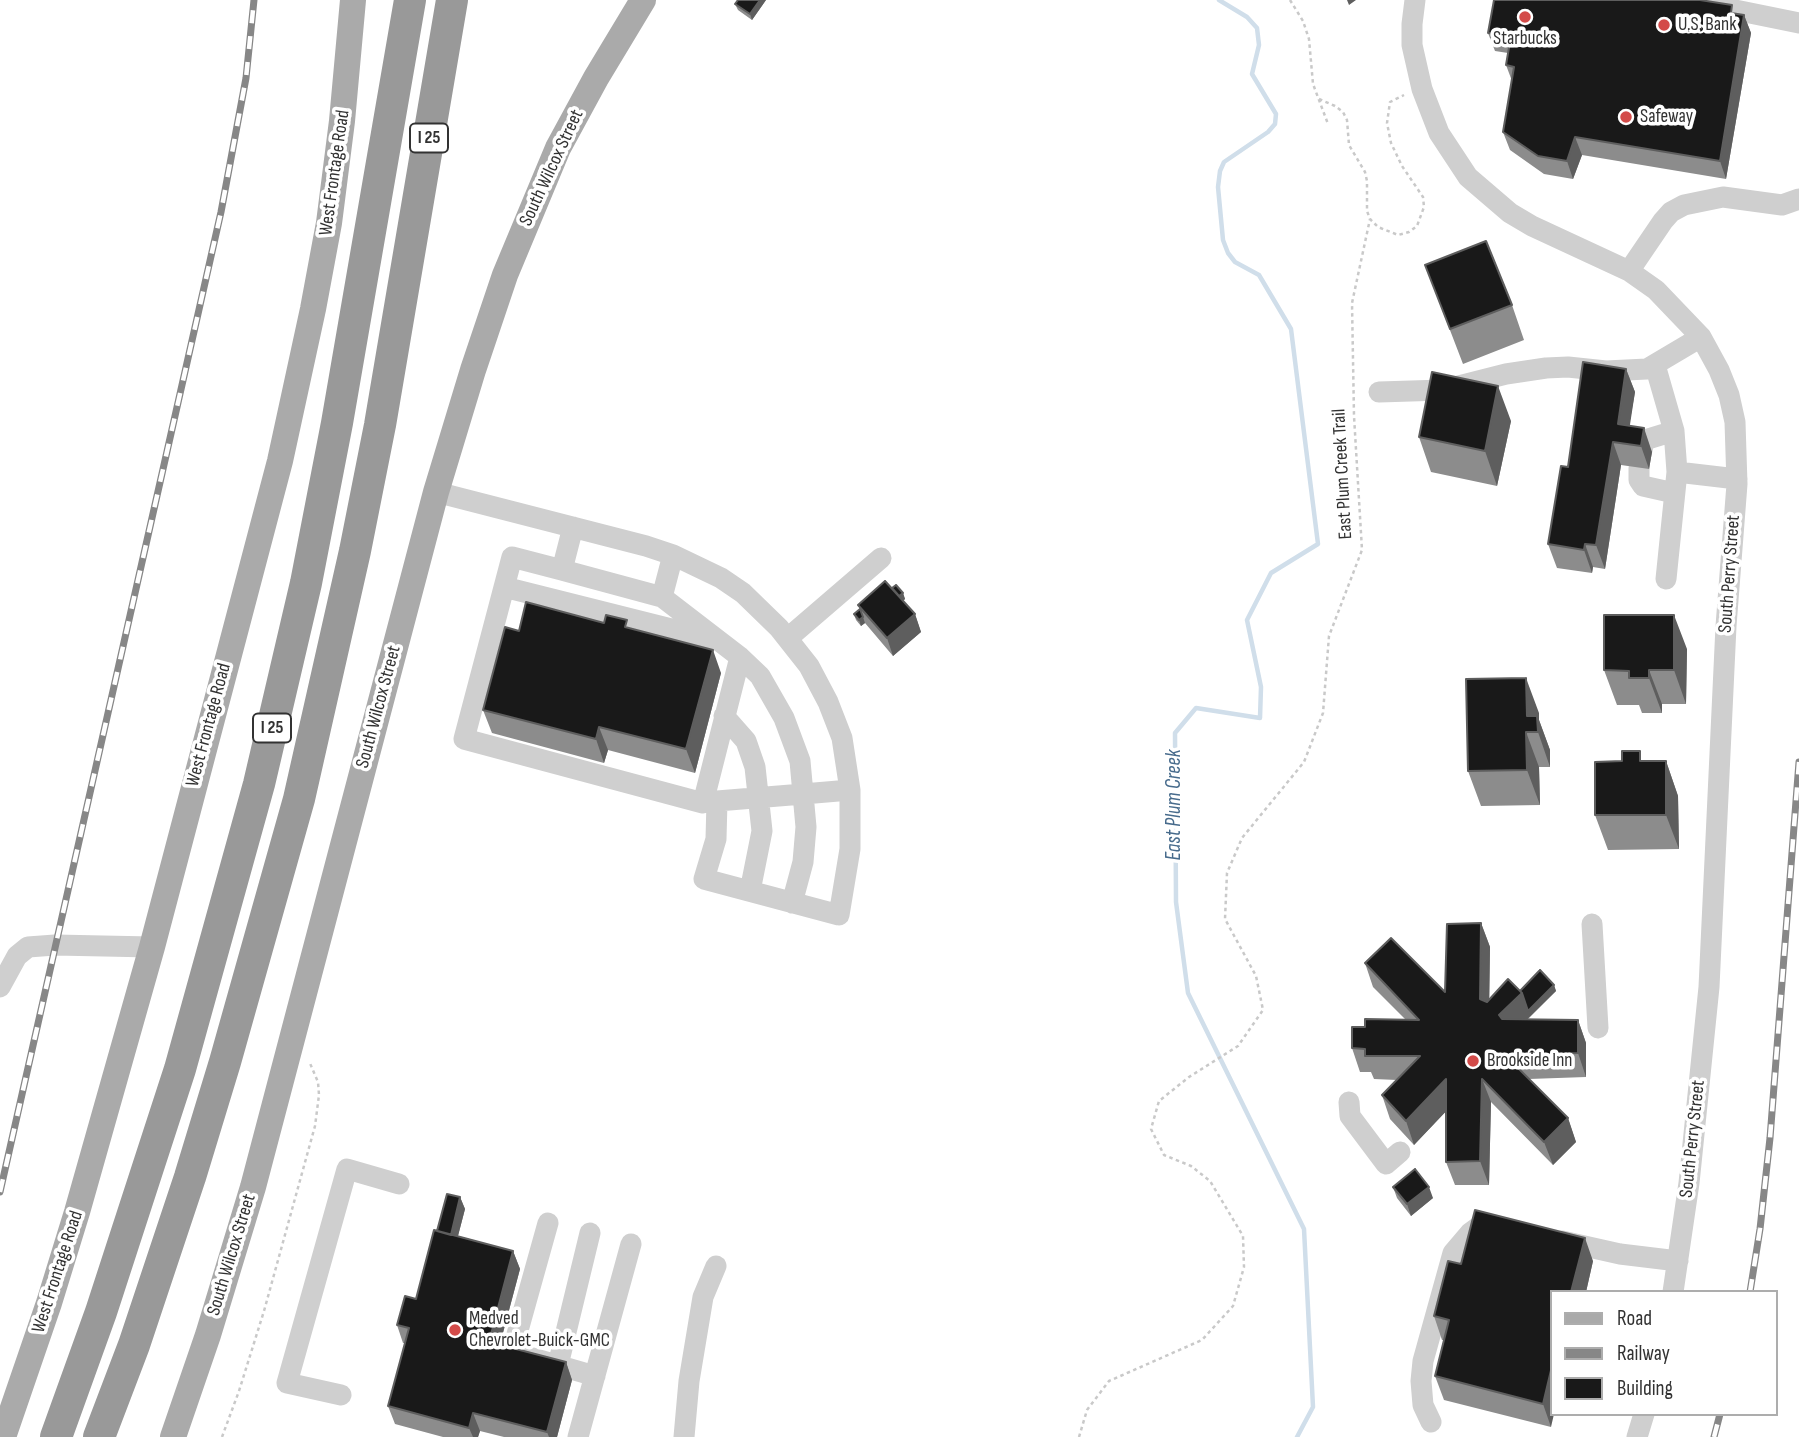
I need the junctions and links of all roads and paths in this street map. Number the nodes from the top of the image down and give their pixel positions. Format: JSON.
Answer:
{"nodes":[{"id":1,"x":353,"y":0,"type":"edge"},
{"id":2,"x":401,"y":0,"type":"edge"},
{"id":3,"x":410,"y":0,"type":"edge"},
{"id":4,"x":452,"y":0,"type":"edge"},
{"id":5,"x":474,"y":0,"type":"edge"},
{"id":6,"x":643,"y":0,"type":"edge"},
{"id":7,"x":1290,"y":0,"type":"edge"},
{"id":8,"x":1415,"y":0,"type":"edge"},
{"id":9,"x":1686,"y":0,"type":"edge"},
{"id":10,"x":1766,"y":8,"type":"edge"},
{"id":11,"x":1799,"y":23,"type":"edge"},
{"id":12,"x":1422,"y":89,"type":"junction"},
{"id":13,"x":1319,"y":99,"type":"junction"},
{"id":14,"x":1328,"y":124,"type":"dead end"},
{"id":15,"x":1799,"y":199,"type":"edge"},
{"id":16,"x":1370,"y":219,"type":"junction"},
{"id":17,"x":1629,"y":271,"type":"junction"},
{"id":18,"x":404,"y":275,"type":"junction"},
{"id":19,"x":1701,"y":337,"type":"junction"},
{"id":20,"x":350,"y":352,"type":"junction"},
{"id":21,"x":1656,"y":365,"type":"junction"},
{"id":22,"x":1379,"y":392,"type":"dead end"},
{"id":23,"x":1674,"y":430,"type":"junction"},
{"id":24,"x":1677,"y":471,"type":"junction"},
{"id":25,"x":1737,"y":479,"type":"junction"},
{"id":26,"x":436,"y":492,"type":"junction"},
{"id":27,"x":1674,"y":494,"type":"junction"},
{"id":28,"x":573,"y":527,"type":"junction"},
{"id":29,"x":673,"y":555,"type":"junction"},
{"id":30,"x":880,"y":558,"type":"dead end"},
{"id":31,"x":562,"y":570,"type":"junction"},
{"id":32,"x":1666,"y":579,"type":"dead end"},
{"id":33,"x":505,"y":587,"type":"junction"},
{"id":34,"x":662,"y":597,"type":"junction"},
{"id":35,"x":788,"y":638,"type":"junction"},
{"id":36,"x":719,"y":641,"type":"junction"},
{"id":37,"x":740,"y":657,"type":"junction"},
{"id":38,"x":724,"y":716,"type":"junction"},
{"id":39,"x":850,"y":790,"type":"junction"},
{"id":40,"x":803,"y":794,"type":"junction"},
{"id":41,"x":759,"y":798,"type":"junction"},
{"id":42,"x":710,"y":802,"type":"junction"},
{"id":43,"x":750,"y":891,"type":"junction"},
{"id":44,"x":792,"y":903,"type":"junction"},
{"id":45,"x":1592,"y":924,"type":"dead end"},
{"id":46,"x":152,"y":947,"type":"junction"},
{"id":47,"x":0,"y":950,"type":"edge"},
{"id":48,"x":23,"y":952,"type":"junction"},
{"id":49,"x":0,"y":987,"type":"edge"},
{"id":50,"x":1598,"y":1028,"type":"dead end"},
{"id":51,"x":306,"y":1056,"type":"dead end"},
{"id":52,"x":1349,"y":1102,"type":"dead end"},
{"id":53,"x":1400,"y":1152,"type":"dead end"},
{"id":54,"x":399,"y":1184,"type":"dead end"},
{"id":55,"x":548,"y":1223,"type":"dead end"},
{"id":56,"x":1508,"y":1228,"type":"edge"},
{"id":57,"x":590,"y":1233,"type":"dead end"},
{"id":58,"x":1545,"y":1237,"type":"edge"},
{"id":59,"x":631,"y":1244,"type":"dead end"},
{"id":60,"x":1678,"y":1261,"type":"junction"},
{"id":61,"x":716,"y":1266,"type":"dead end"},
{"id":62,"x":1673,"y":1290,"type":"edge"},
{"id":63,"x":558,"y":1365,"type":"junction"},
{"id":64,"x":595,"y":1376,"type":"junction"},
{"id":65,"x":341,"y":1395,"type":"dead end"},
{"id":66,"x":1643,"y":1416,"type":"edge"},
{"id":67,"x":1431,"y":1422,"type":"dead end"},
{"id":68,"x":3,"y":1437,"type":"edge"},
{"id":69,"x":55,"y":1437,"type":"edge"},
{"id":70,"x":99,"y":1437,"type":"edge"},
{"id":71,"x":173,"y":1437,"type":"edge"},
{"id":72,"x":222,"y":1437,"type":"edge"},
{"id":73,"x":578,"y":1437,"type":"edge"},
{"id":74,"x":684,"y":1437,"type":"edge"},
{"id":75,"x":1079,"y":1437,"type":"edge"},
{"id":76,"x":1637,"y":1437,"type":"edge"}],
"edges":[{"from":1,"to":46,"type":"main road","name":"West Frontage Road"},
{"from":2,"to":20,"type":"highway"},
{"from":3,"to":20,"type":"highway","number":"I 25"},
{"from":4,"to":18,"type":"highway","number":"I 25"},
{"from":5,"to":18,"type":"highway"},
{"from":6,"to":26,"type":"main road","name":"South Wilcox Street"},
{"from":7,"to":13,"type":"path"},
{"from":8,"to":12,"type":"street","name":"South Perry Street"},
{"from":9,"to":10,"type":"street"},
{"from":10,"to":11,"type":"street"},
{"from":12,"to":16,"type":"path"},
{"from":12,"to":17,"type":"street","name":"South Perry Street"},
{"from":13,"to":14,"type":"path"},
{"from":13,"to":16,"type":"path","name":"East Plum Creek Trail"},
{"from":15,"to":17,"type":"street"},
{"from":16,"to":75,"type":"path","name":"East Plum Creek Trail"},
{"from":17,"to":19,"type":"street","name":"South Perry Street"},
{"from":18,"to":70,"type":"highway","number":"I 25"},
{"from":19,"to":21,"type":"street"},
{"from":19,"to":25,"type":"street","name":"South Perry Street"},
{"from":20,"to":69,"type":"highway","number":"I 25"},
{"from":21,"to":22,"type":"street"},
{"from":21,"to":23,"type":"street"},
{"from":23,"to":24,"type":"street"},
{"from":23,"to":27,"type":"street"},
{"from":24,"to":25,"type":"street"},
{"from":24,"to":27,"type":"street"},
{"from":25,"to":60,"type":"street","name":"South Perry Street"},
{"from":26,"to":28,"type":"street"},
{"from":26,"to":71,"type":"main road","name":"South Wilcox Street"},
{"from":27,"to":32,"type":"street"},
{"from":28,"to":29,"type":"street"},
{"from":28,"to":31,"type":"street"},
{"from":29,"to":34,"type":"street"},
{"from":29,"to":35,"type":"street"},
{"from":30,"to":35,"type":"street"},
{"from":31,"to":33,"type":"street"},
{"from":31,"to":34,"type":"street"},
{"from":33,"to":36,"type":"street"},
{"from":33,"to":42,"type":"street"},
{"from":34,"to":36,"type":"street"},
{"from":35,"to":39,"type":"street"},
{"from":36,"to":37,"type":"street"},
{"from":37,"to":38,"type":"street"},
{"from":37,"to":40,"type":"street"},
{"from":38,"to":41,"type":"street"},
{"from":38,"to":42,"type":"street"},
{"from":39,"to":40,"type":"street"},
{"from":39,"to":44,"type":"street"},
{"from":40,"to":41,"type":"street"},
{"from":40,"to":44,"type":"street"},
{"from":41,"to":42,"type":"street"},
{"from":41,"to":43,"type":"street"},
{"from":42,"to":43,"type":"street"},
{"from":43,"to":44,"type":"street"},
{"from":45,"to":50,"type":"street"},
{"from":46,"to":48,"type":"street"},
{"from":46,"to":68,"type":"main road","name":"West Frontage Road"},
{"from":47,"to":48,"type":"street"},
{"from":48,"to":49,"type":"street"},
{"from":51,"to":72,"type":"path"},
{"from":52,"to":53,"type":"street"},
{"from":54,"to":65,"type":"street"},
{"from":55,"to":63,"type":"street"},
{"from":56,"to":67,"type":"street"},
{"from":57,"to":63,"type":"street"},
{"from":58,"to":60,"type":"street"},
{"from":59,"to":64,"type":"street"},
{"from":60,"to":62,"type":"street","name":"South Perry Street"},
{"from":61,"to":74,"type":"street"},
{"from":63,"to":64,"type":"street"},
{"from":64,"to":73,"type":"street"},
{"from":66,"to":76,"type":"street"}]}
